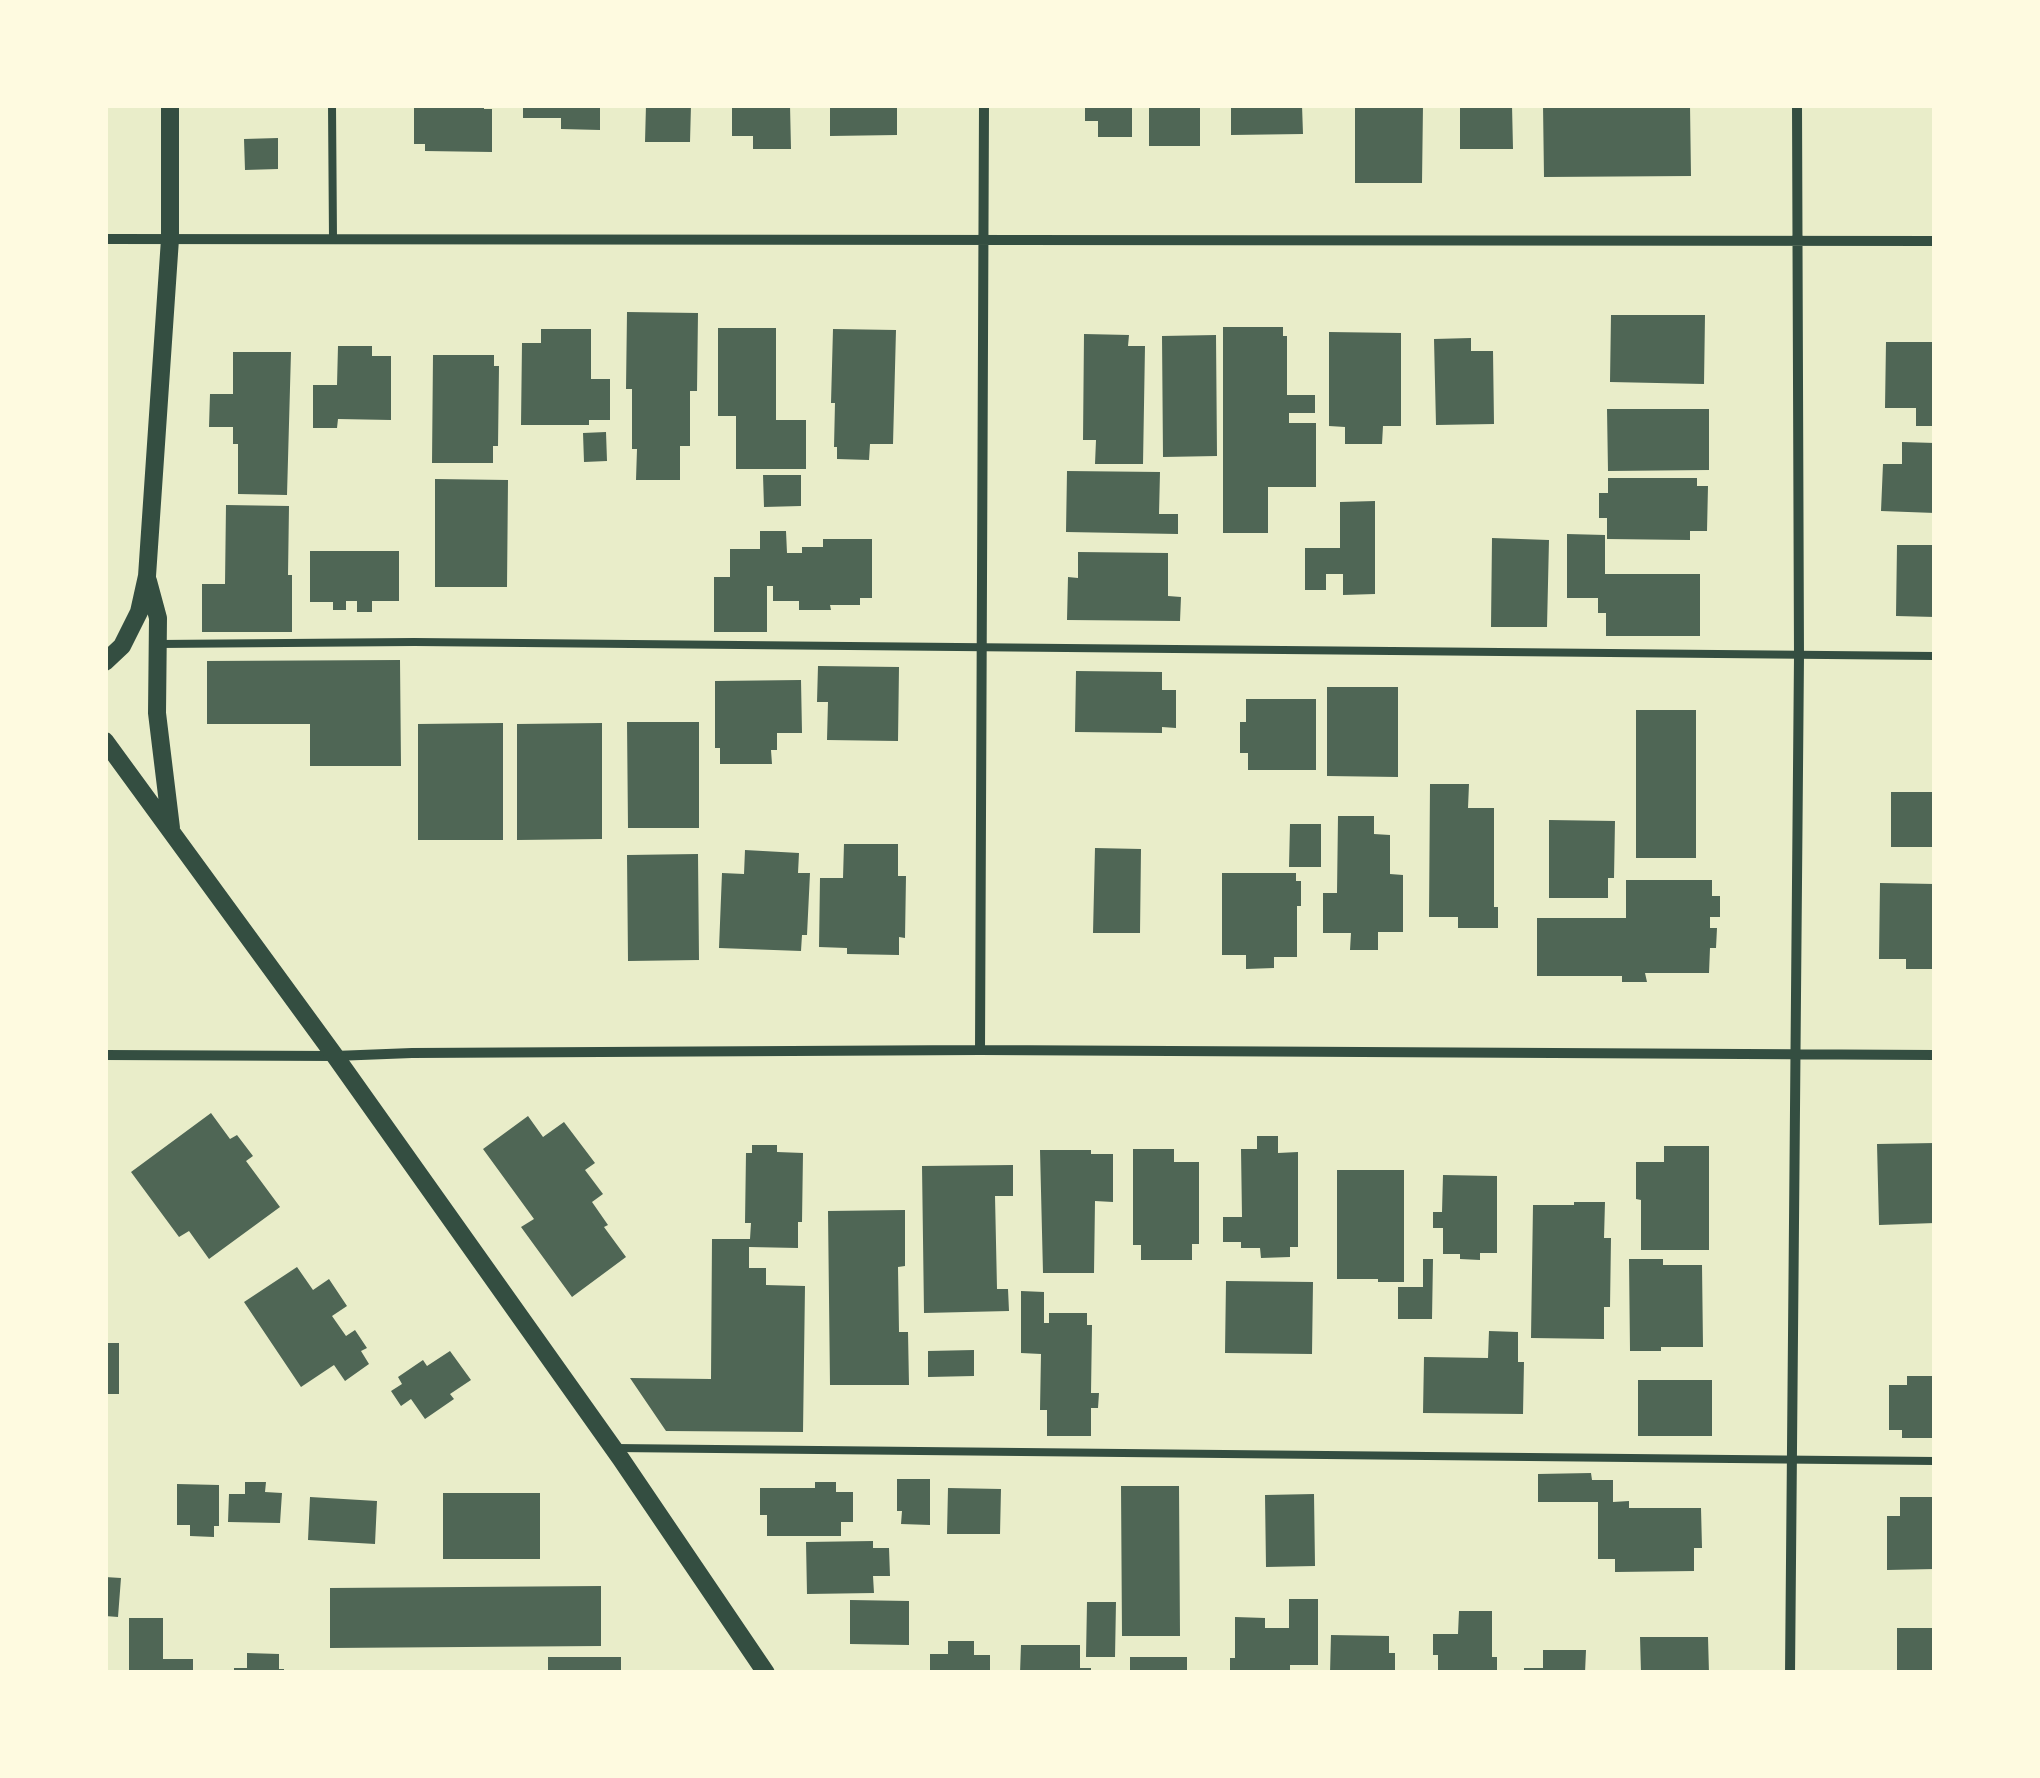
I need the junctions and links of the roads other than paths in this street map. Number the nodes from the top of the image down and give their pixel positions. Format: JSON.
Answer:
{"nodes":[{"id":1,"x":170,"y":105,"type":"edge"},
{"id":2,"x":332,"y":105,"type":"edge"},
{"id":3,"x":984,"y":105,"type":"edge"},
{"id":4,"x":1797,"y":105,"type":"edge"},
{"id":5,"x":105,"y":239,"type":"edge"},
{"id":6,"x":170,"y":239,"type":"junction"},
{"id":7,"x":334,"y":239,"type":"junction"},
{"id":8,"x":984,"y":240,"type":"junction"},
{"id":9,"x":1798,"y":240,"type":"junction"},
{"id":10,"x":1935,"y":241,"type":"edge"},
{"id":11,"x":147,"y":576,"type":"junction"},
{"id":12,"x":158,"y":644,"type":"junction"},
{"id":13,"x":982,"y":649,"type":"junction"},
{"id":14,"x":1799,"y":656,"type":"junction"},
{"id":15,"x":1935,"y":656,"type":"edge"},
{"id":16,"x":105,"y":662,"type":"edge"},
{"id":17,"x":105,"y":741,"type":"edge"},
{"id":18,"x":173,"y":836,"type":"junction"},
{"id":19,"x":980,"y":1050,"type":"junction"},
{"id":20,"x":1795,"y":1054,"type":"junction"},
{"id":21,"x":105,"y":1055,"type":"edge"},
{"id":22,"x":1935,"y":1055,"type":"edge"},
{"id":23,"x":335,"y":1056,"type":"junction"},
{"id":24,"x":613,"y":1448,"type":"junction"},
{"id":25,"x":1791,"y":1460,"type":"junction"},
{"id":26,"x":1935,"y":1460,"type":"edge"},
{"id":27,"x":766,"y":1673,"type":"edge"},
{"id":28,"x":1790,"y":1673,"type":"edge"}],
"edges":[{"from":1,"to":6,"type":"street"},
{"from":2,"to":7,"type":"lane"},
{"from":3,"to":8,"type":"street"},
{"from":4,"to":9,"type":"street"},
{"from":5,"to":6,"type":"street"},
{"from":6,"to":7,"type":"street"},
{"from":6,"to":11,"type":"street"},
{"from":7,"to":8,"type":"street"},
{"from":8,"to":9,"type":"street"},
{"from":8,"to":13,"type":"street"},
{"from":9,"to":10,"type":"street"},
{"from":9,"to":14,"type":"street"},
{"from":11,"to":12,"type":"street"},
{"from":11,"to":16,"type":"street"},
{"from":12,"to":13,"type":"lane"},
{"from":12,"to":18,"type":"street"},
{"from":13,"to":14,"type":"lane"},
{"from":13,"to":19,"type":"street"},
{"from":14,"to":15,"type":"lane"},
{"from":14,"to":20,"type":"street"},
{"from":17,"to":18,"type":"street"},
{"from":18,"to":23,"type":"street"},
{"from":19,"to":20,"type":"street"},
{"from":19,"to":23,"type":"street"},
{"from":20,"to":22,"type":"street"},
{"from":20,"to":25,"type":"street"},
{"from":21,"to":23,"type":"street"},
{"from":23,"to":24,"type":"street"},
{"from":24,"to":25,"type":"lane"},
{"from":24,"to":27,"type":"street"},
{"from":25,"to":26,"type":"lane"},
{"from":25,"to":28,"type":"street"}]}
